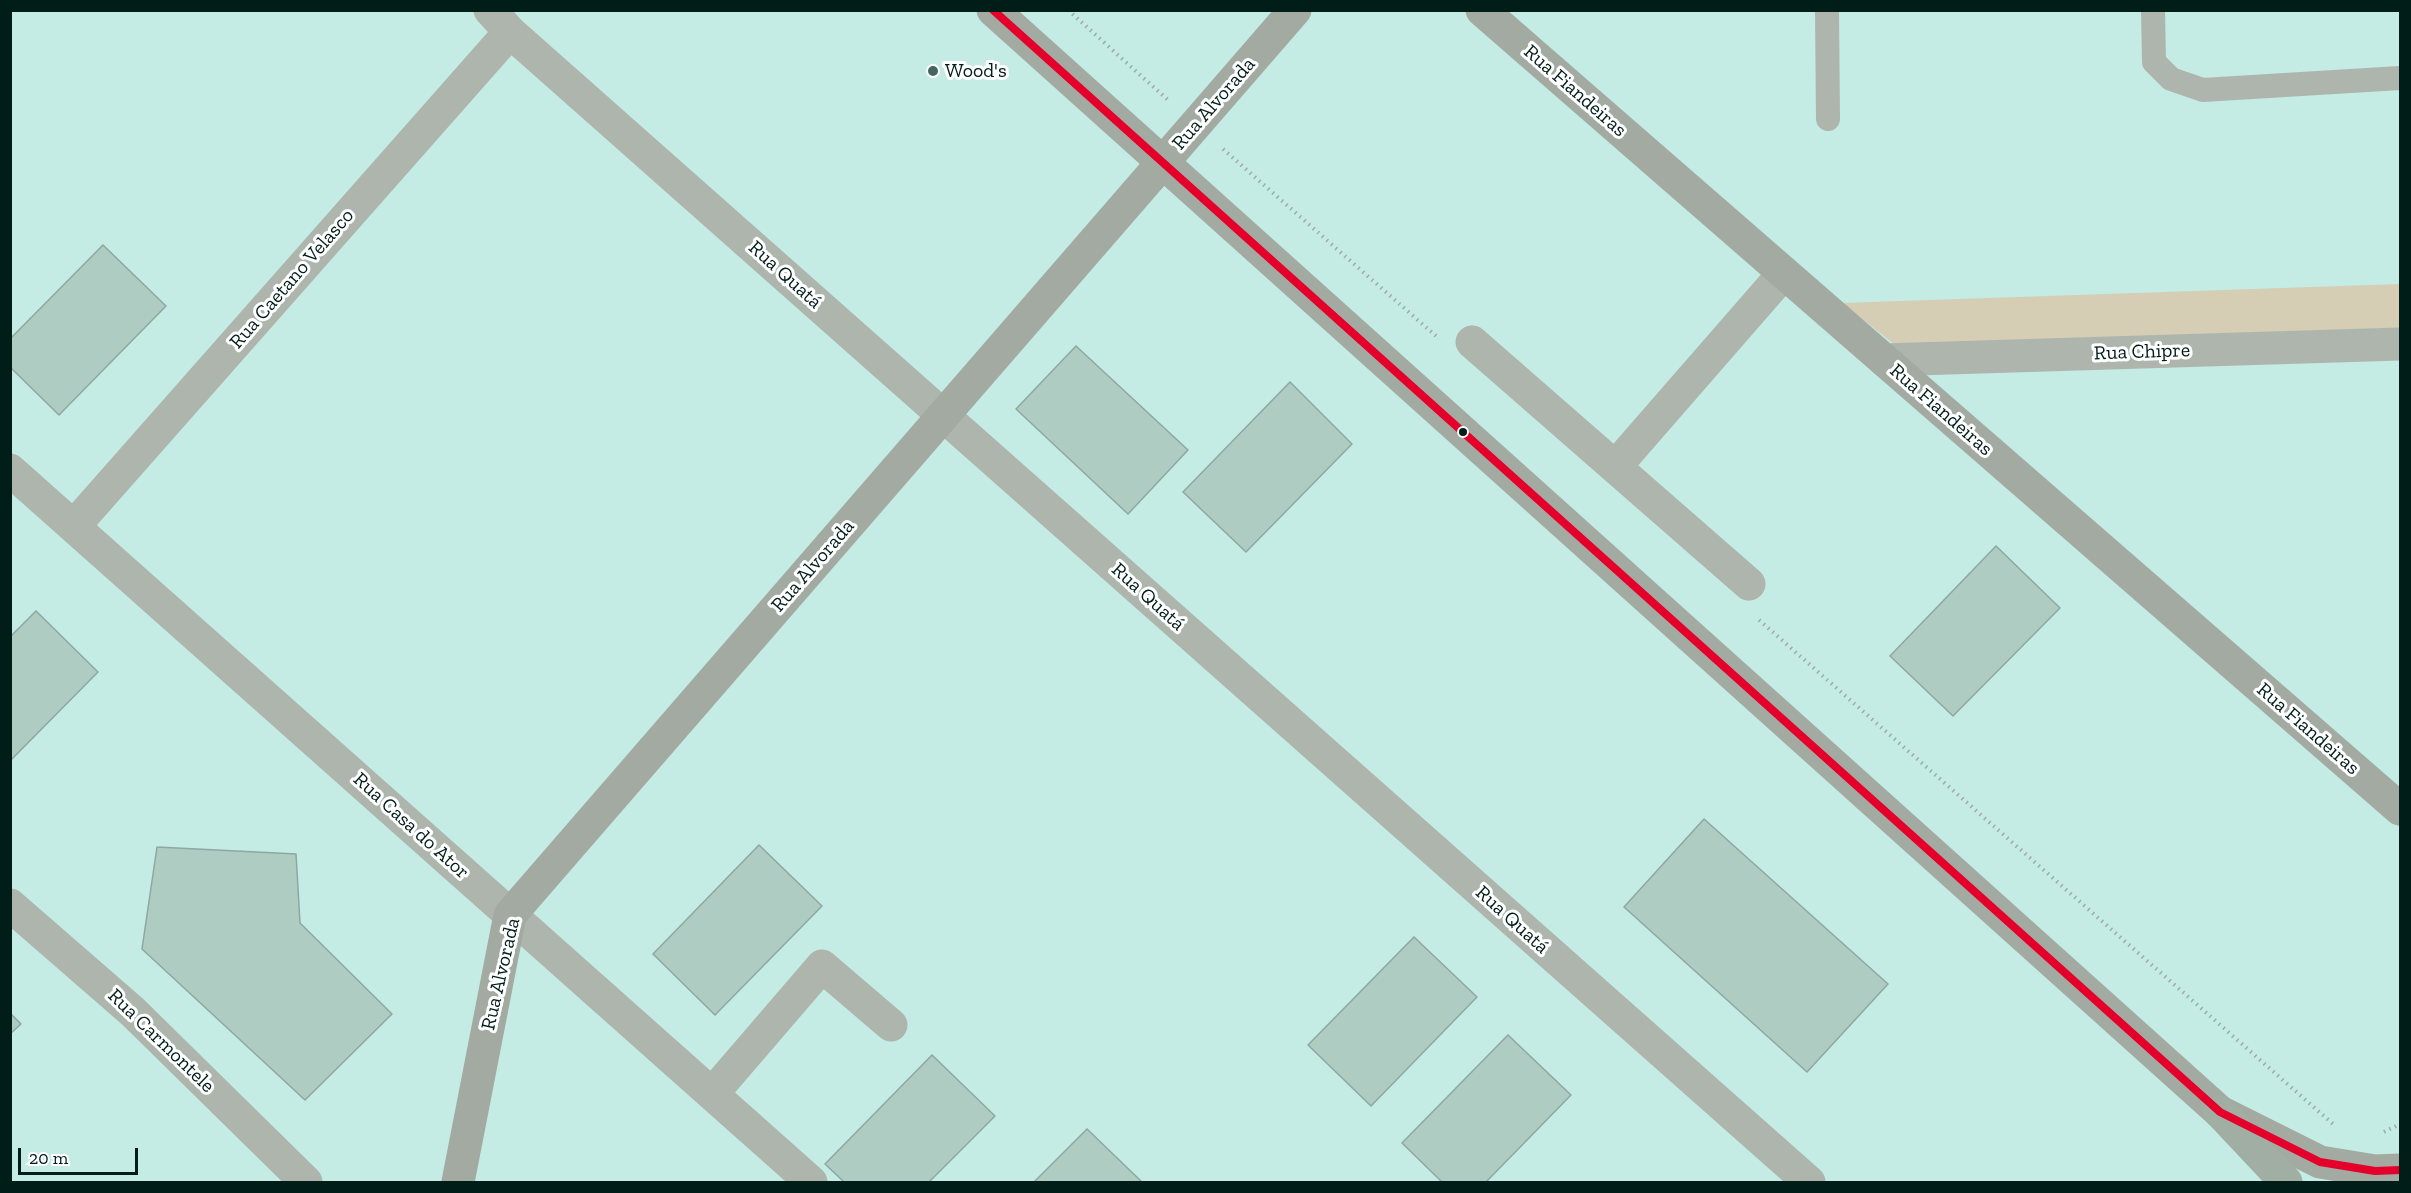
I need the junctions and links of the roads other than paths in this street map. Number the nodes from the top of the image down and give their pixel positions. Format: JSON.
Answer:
{"nodes":[{"id":1,"x":993,"y":10,"type":"edge"},
{"id":2,"x":1295,"y":10,"type":"edge"},
{"id":3,"x":1482,"y":10,"type":"edge"},
{"id":4,"x":1827,"y":10,"type":"edge"},
{"id":5,"x":2152,"y":10,"type":"edge"},
{"id":6,"x":500,"y":21,"type":"edge"},
{"id":7,"x":2400,"y":78,"type":"edge"},
{"id":8,"x":1828,"y":119,"type":"dead end"},
{"id":9,"x":1163,"y":163,"type":"junction"},
{"id":10,"x":1784,"y":273,"type":"junction"},
{"id":11,"x":1472,"y":342,"type":"dead end"},
{"id":12,"x":2400,"y":344,"type":"edge"},
{"id":13,"x":1884,"y":360,"type":"junction"},
{"id":14,"x":943,"y":416,"type":"junction"},
{"id":15,"x":1615,"y":467,"type":"junction"},
{"id":16,"x":10,"y":470,"type":"edge"},
{"id":17,"x":74,"y":526,"type":"junction"},
{"id":18,"x":1749,"y":584,"type":"dead end"},
{"id":19,"x":2400,"y":809,"type":"edge"},
{"id":20,"x":10,"y":904,"type":"edge"},
{"id":21,"x":510,"y":915,"type":"junction"},
{"id":22,"x":891,"y":1025,"type":"dead end"},
{"id":23,"x":712,"y":1094,"type":"junction"},
{"id":24,"x":2220,"y":1112,"type":"junction"},
{"id":25,"x":2400,"y":1170,"type":"edge"},
{"id":26,"x":306,"y":1182,"type":"edge"},
{"id":27,"x":458,"y":1182,"type":"edge"},
{"id":28,"x":811,"y":1182,"type":"edge"},
{"id":29,"x":1809,"y":1182,"type":"edge"},
{"id":30,"x":2286,"y":1182,"type":"edge"}],
"edges":[{"from":1,"to":9,"type":"street"},
{"from":2,"to":9,"type":"street","name":"Rua Alvorada"},
{"from":3,"to":10,"type":"street","name":"Rua Fiandeiras"},
{"from":4,"to":8,"type":"lane"},
{"from":5,"to":7,"type":"lane"},
{"from":6,"to":14,"type":"street","name":"Rua Quatá"},
{"from":6,"to":17,"type":"street","name":"Rua Caetano Velasco"},
{"from":9,"to":14,"type":"street","name":"Rua Alvorada"},
{"from":9,"to":24,"type":"street"},
{"from":10,"to":13,"type":"street","name":"Rua Fiandeiras"},
{"from":10,"to":15,"type":"street"},
{"from":11,"to":15,"type":"street"},
{"from":12,"to":13,"type":"street","name":"Rua Chipre"},
{"from":13,"to":19,"type":"street","name":"Rua Fiandeiras"},
{"from":14,"to":21,"type":"street","name":"Rua Alvorada"},
{"from":14,"to":29,"type":"street","name":"Rua Quatá"},
{"from":15,"to":18,"type":"street"},
{"from":16,"to":17,"type":"street","name":"Rua Casa do Ator"},
{"from":17,"to":21,"type":"street","name":"Rua Casa do Ator"},
{"from":20,"to":26,"type":"street","name":"Rua Carmontele"},
{"from":21,"to":23,"type":"street","name":"Rua Casa do Ator"},
{"from":21,"to":27,"type":"street","name":"Rua Alvorada"},
{"from":22,"to":23,"type":"street"},
{"from":23,"to":28,"type":"street","name":"Rua Casa do Ator"},
{"from":24,"to":25,"type":"street"},
{"from":24,"to":30,"type":"main road"}]}
